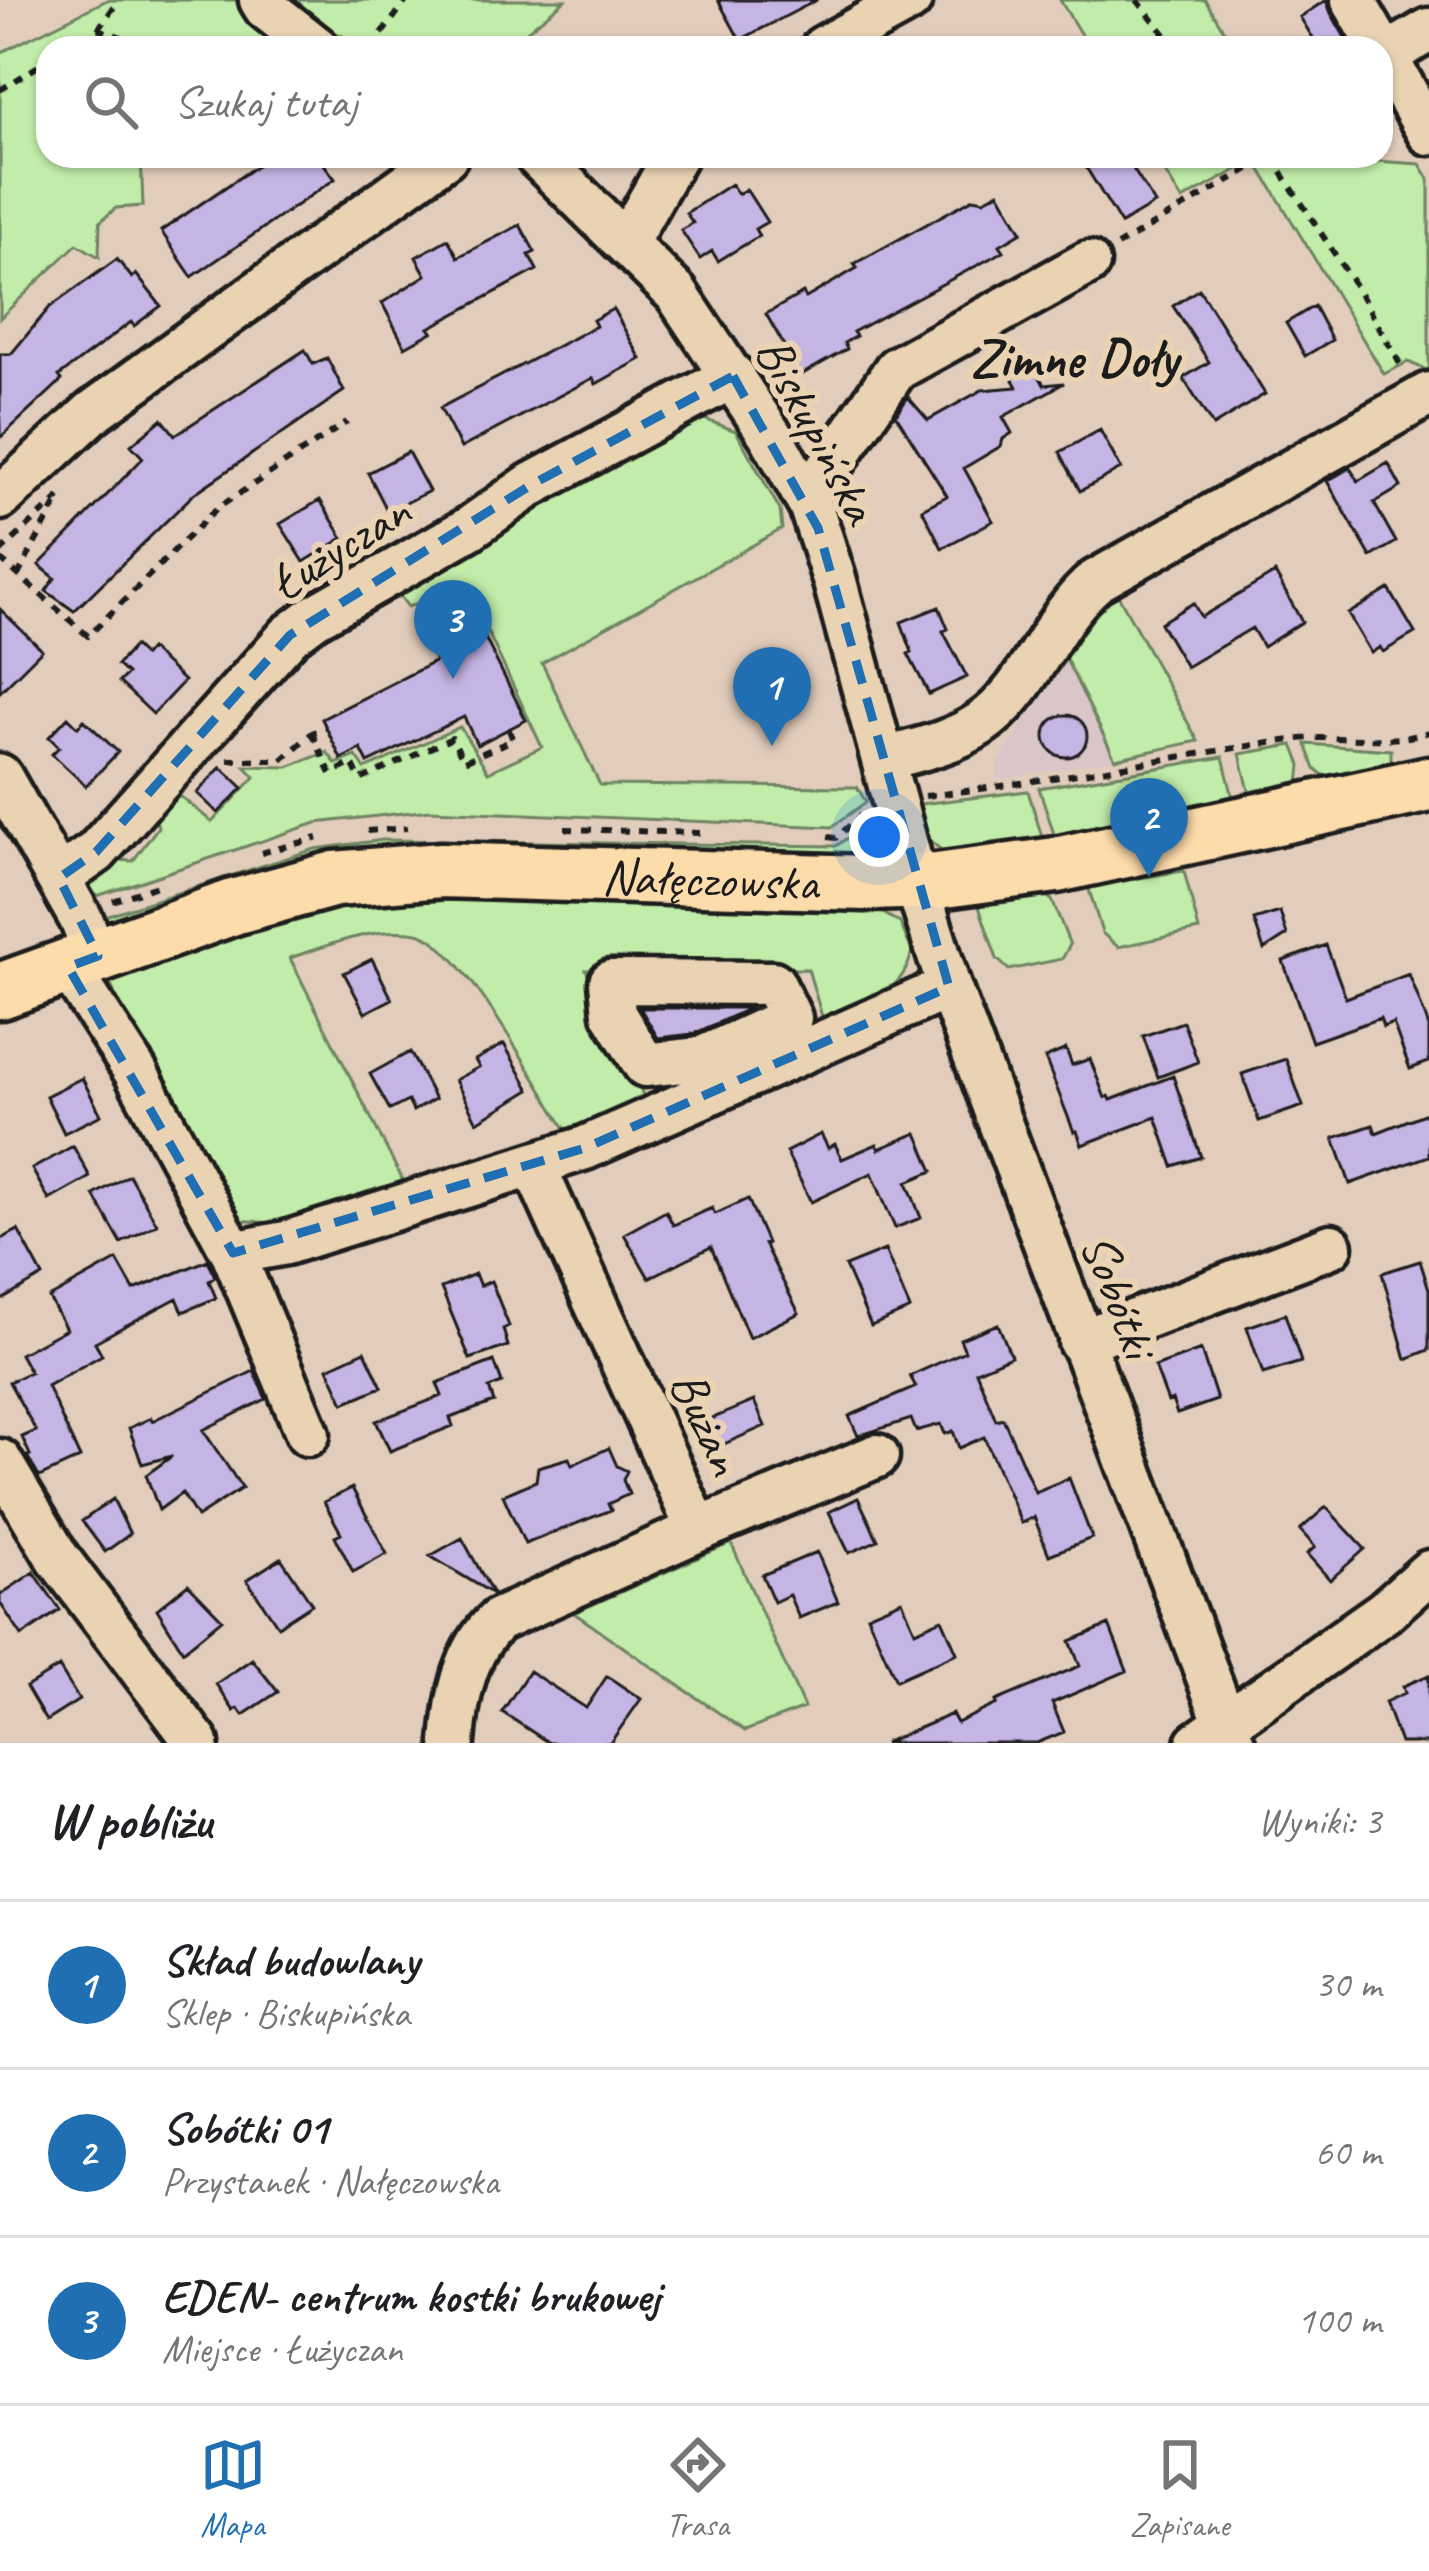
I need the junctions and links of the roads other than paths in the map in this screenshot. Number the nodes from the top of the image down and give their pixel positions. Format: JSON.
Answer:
{"nodes":[{"id":1,"x":261,"y":0,"type":"edge"},
{"id":2,"x":910,"y":0,"type":"edge"},
{"id":3,"x":1353,"y":0,"type":"edge"},
{"id":4,"x":1429,"y":30,"type":"edge"},
{"id":5,"x":302,"y":36,"type":"edge"},
{"id":6,"x":845,"y":36,"type":"edge"},
{"id":7,"x":1373,"y":36,"type":"edge"},
{"id":8,"x":1393,"y":46,"type":"edge"},
{"id":9,"x":1393,"y":70,"type":"edge"},
{"id":10,"x":1429,"y":133,"type":"edge"},
{"id":11,"x":429,"y":168,"type":"edge"},
{"id":12,"x":549,"y":168,"type":"edge"},
{"id":13,"x":668,"y":168,"type":"edge"},
{"id":14,"x":626,"y":242,"type":"junction"},
{"id":15,"x":1088,"y":262,"type":"road end"},
{"id":16,"x":734,"y":376,"type":"junction"},
{"id":17,"x":1424,"y":396,"type":"edge"},
{"id":18,"x":801,"y":489,"type":"junction"},
{"id":19,"x":0,"y":498,"type":"edge"},
{"id":20,"x":884,"y":759,"type":"junction"},
{"id":21,"x":0,"y":776,"type":"edge"},
{"id":22,"x":1429,"y":784,"type":"edge"},
{"id":23,"x":58,"y":878,"type":"junction"},
{"id":24,"x":916,"y":882,"type":"junction"},
{"id":25,"x":82,"y":962,"type":"junction"},
{"id":26,"x":949,"y":987,"type":"junction"},
{"id":27,"x":0,"y":992,"type":"edge"},
{"id":28,"x":534,"y":1166,"type":"junction"},
{"id":29,"x":1331,"y":1246,"type":"dead end"},
{"id":30,"x":233,"y":1253,"type":"junction"},
{"id":31,"x":1080,"y":1342,"type":"junction"},
{"id":32,"x":308,"y":1434,"type":"dead end"},
{"id":33,"x":877,"y":1456,"type":"dead end"},
{"id":34,"x":0,"y":1462,"type":"edge"},
{"id":35,"x":698,"y":1530,"type":"junction"},
{"id":36,"x":1429,"y":1572,"type":"edge"},
{"id":37,"x":1219,"y":1737,"type":"edge"},
{"id":38,"x":197,"y":1743,"type":"edge"},
{"id":39,"x":453,"y":1743,"type":"edge"}],
"edges":[{"from":1,"to":5,"type":"street"},
{"from":2,"to":6,"type":"street"},
{"from":3,"to":7,"type":"street"},
{"from":4,"to":8,"type":"street"},
{"from":9,"to":10,"type":"street"},
{"from":11,"to":19,"type":"street"},
{"from":12,"to":14,"type":"street","name":"Biskupińska"},
{"from":13,"to":14,"type":"street"},
{"from":14,"to":16,"type":"street","name":"Biskupińska"},
{"from":15,"to":18,"type":"street"},
{"from":16,"to":18,"type":"street","name":"Biskupińska"},
{"from":16,"to":23,"type":"street","name":"Łużyczan"},
{"from":17,"to":20,"type":"street"},
{"from":18,"to":20,"type":"street","name":"Biskupińska"},
{"from":20,"to":24,"type":"street","name":"Biskupińska"},
{"from":21,"to":23,"type":"street"},
{"from":22,"to":24,"type":"main road","name":"Nałęczowska"},
{"from":23,"to":25,"type":"street"},
{"from":24,"to":25,"type":"main road","name":"Nałęczowska"},
{"from":24,"to":26,"type":"street","name":"Sobótki"},
{"from":25,"to":27,"type":"main road","name":"Nałęczowska"},
{"from":25,"to":30,"type":"street"},
{"from":26,"to":28,"type":"street"},
{"from":26,"to":31,"type":"street","name":"Sobótki"},
{"from":28,"to":30,"type":"street"},
{"from":28,"to":35,"type":"street","name":"Bużan"},
{"from":29,"to":31,"type":"street"},
{"from":30,"to":32,"type":"street"},
{"from":31,"to":37,"type":"street","name":"Sobótki"},
{"from":33,"to":35,"type":"street"},
{"from":34,"to":38,"type":"street"},
{"from":35,"to":39,"type":"street","name":"Bużan"},
{"from":36,"to":37,"type":"street"}]}
